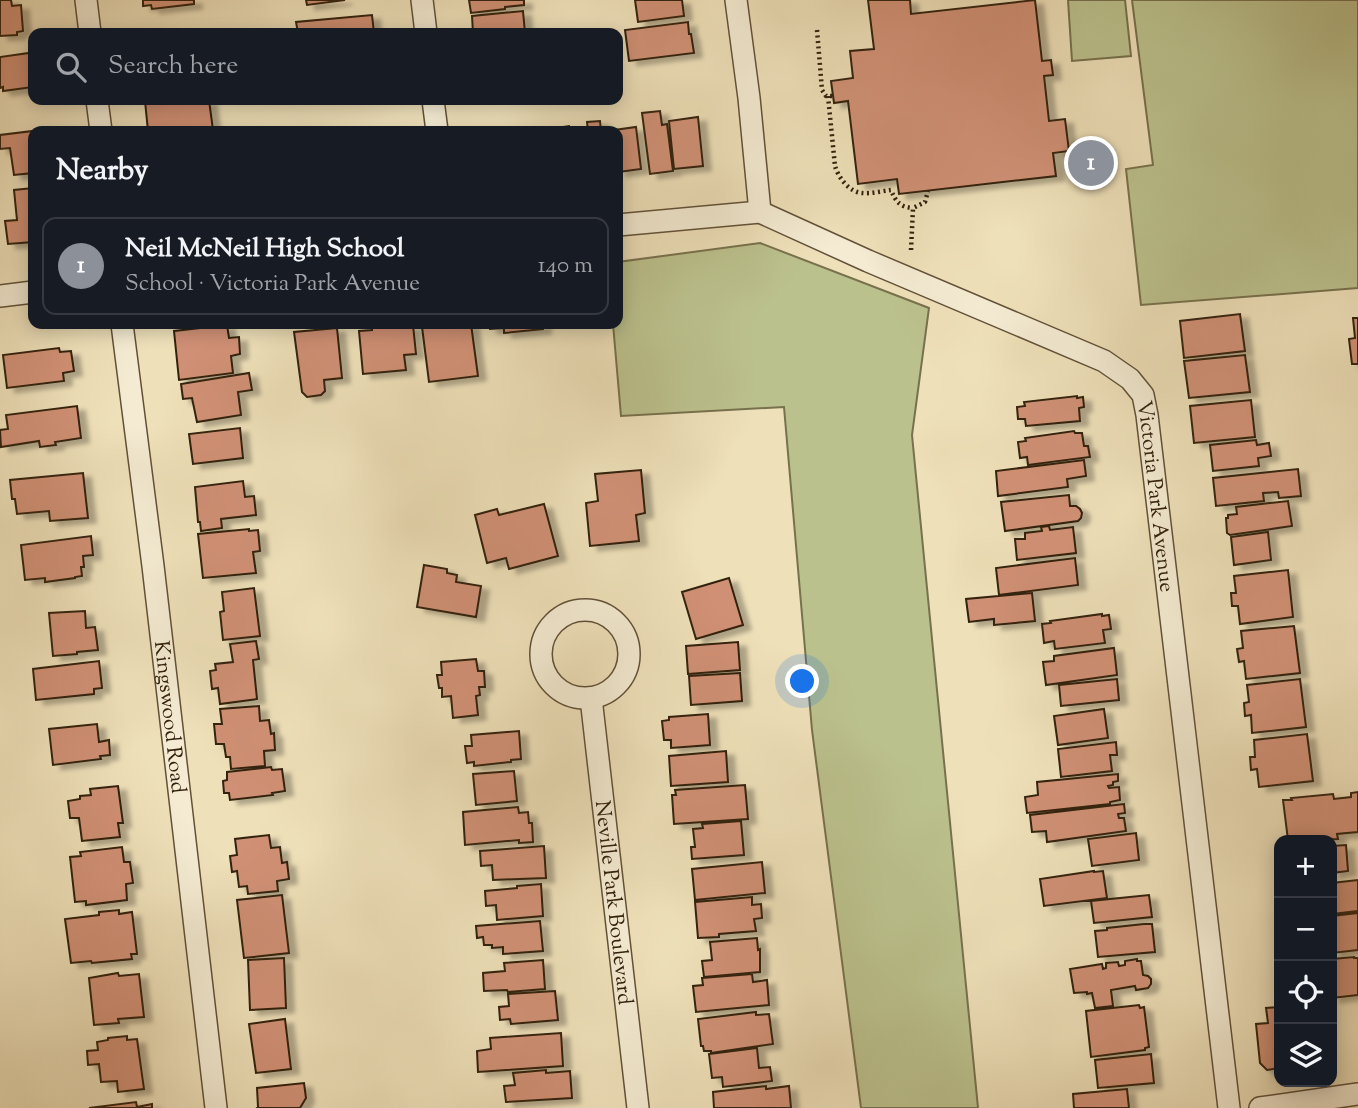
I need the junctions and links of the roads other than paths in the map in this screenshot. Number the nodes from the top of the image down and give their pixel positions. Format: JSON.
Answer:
{"nodes":[{"id":1,"x":86,"y":0,"type":"edge"},
{"id":2,"x":422,"y":0,"type":"edge"},
{"id":3,"x":736,"y":0,"type":"edge"},
{"id":4,"x":89,"y":28,"type":"edge"},
{"id":5,"x":425,"y":28,"type":"edge"},
{"id":6,"x":98,"y":105,"type":"edge"},
{"id":7,"x":433,"y":105,"type":"edge"},
{"id":8,"x":100,"y":126,"type":"edge"},
{"id":9,"x":436,"y":126,"type":"edge"},
{"id":10,"x":760,"y":212,"type":"junction"},
{"id":11,"x":623,"y":225,"type":"edge"},
{"id":12,"x":28,"y":293,"type":"edge"},
{"id":13,"x":0,"y":296,"type":"edge"},
{"id":14,"x":122,"y":329,"type":"edge"},
{"id":15,"x":591,"y":698,"type":"junction"},
{"id":16,"x":1358,"y":1094,"type":"edge"},
{"id":17,"x":216,"y":1108,"type":"edge"},
{"id":18,"x":638,"y":1108,"type":"edge"},
{"id":19,"x":1229,"y":1108,"type":"edge"},
{"id":20,"x":1260,"y":1108,"type":"edge"}],
"edges":[{"from":1,"to":4,"type":"street"},
{"from":2,"to":5,"type":"street"},
{"from":3,"to":10,"type":"street"},
{"from":6,"to":8,"type":"street"},
{"from":7,"to":9,"type":"street"},
{"from":10,"to":11,"type":"street"},
{"from":10,"to":19,"type":"street","name":"Victoria Park Avenue"},
{"from":12,"to":13,"type":"street"},
{"from":14,"to":17,"type":"street","name":"Kingswood Road"},
{"from":15,"to":15,"type":"street"},
{"from":15,"to":18,"type":"street","name":"Neville Park Boulevard"},
{"from":16,"to":20,"type":"street"}]}
